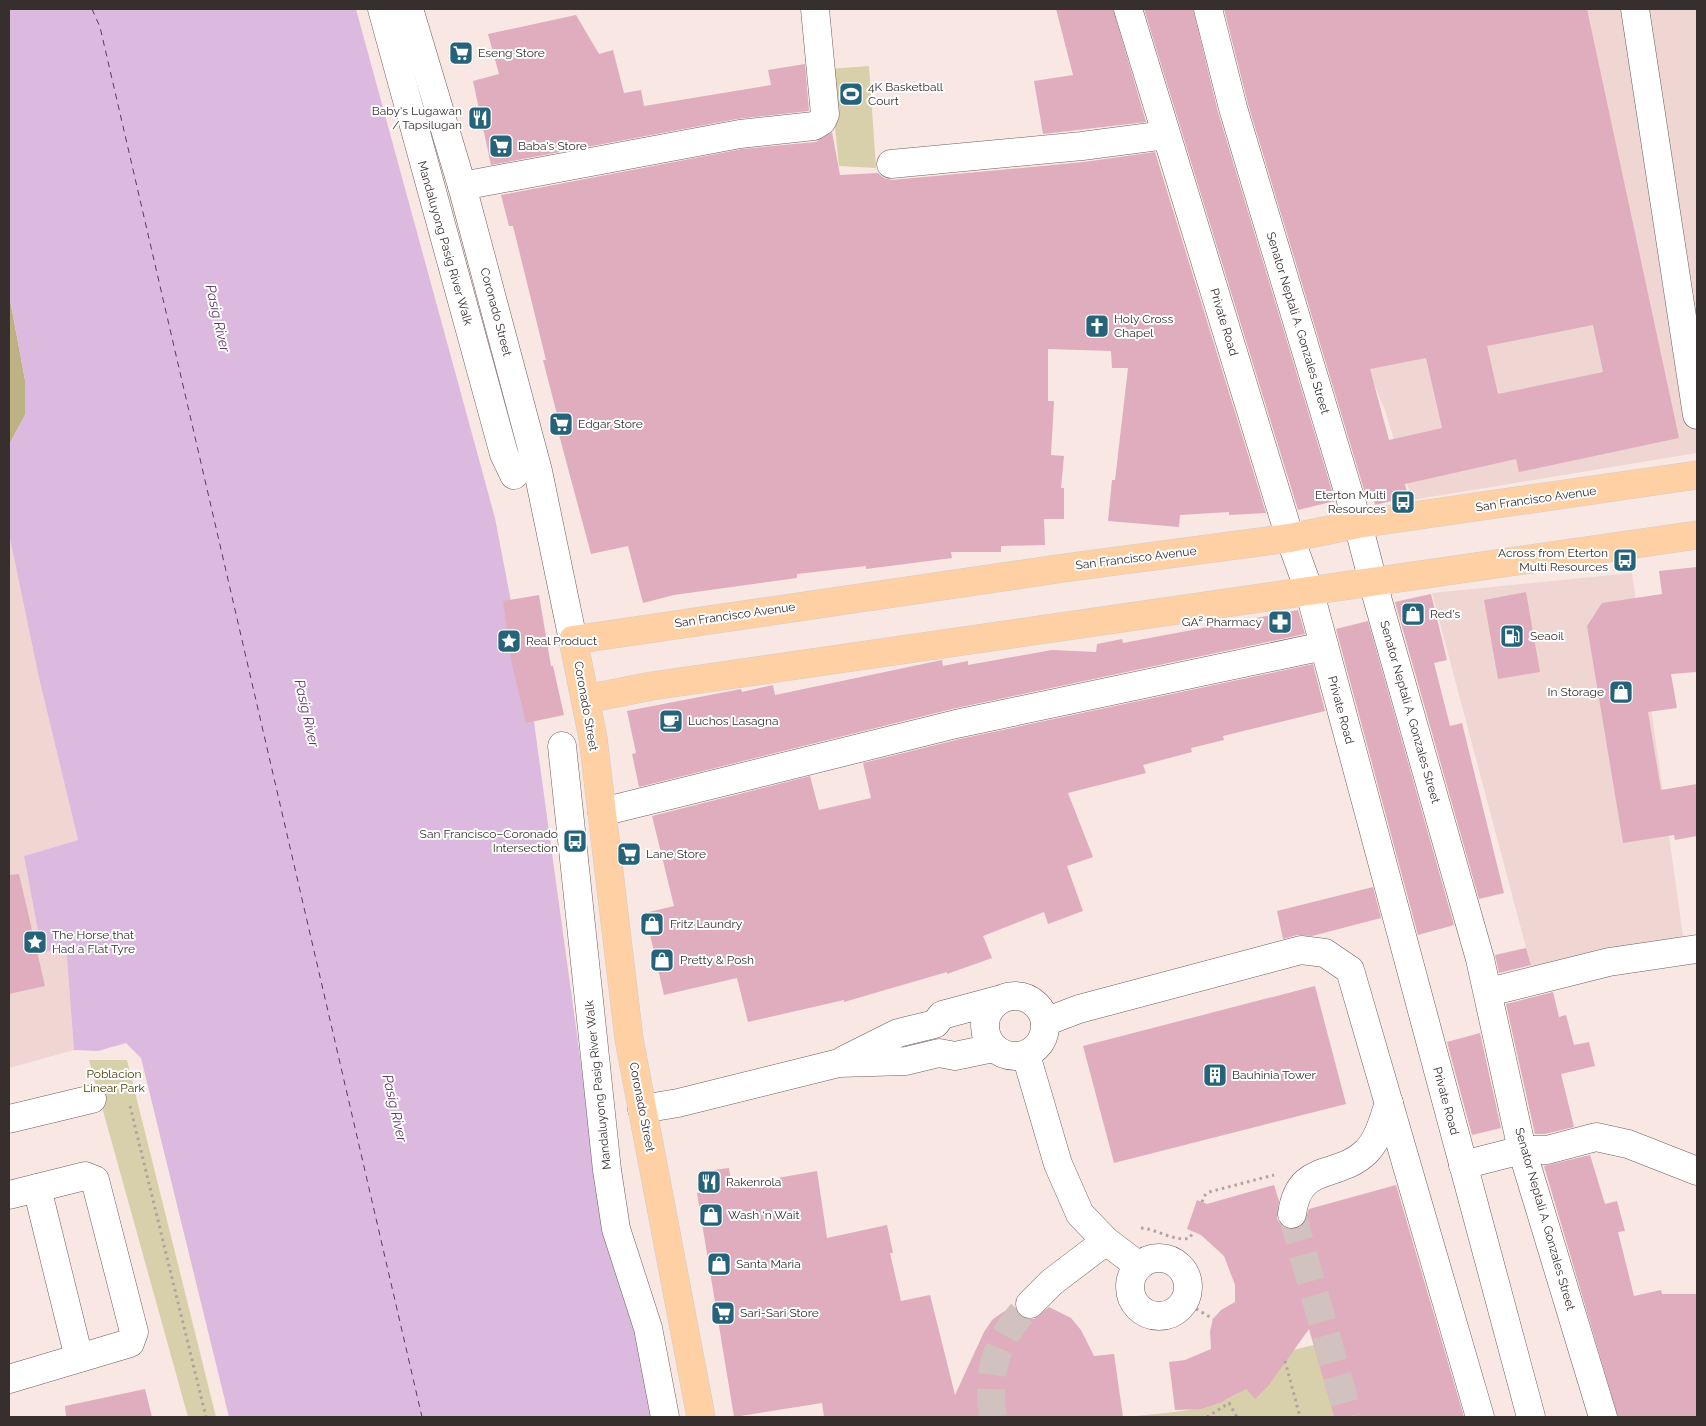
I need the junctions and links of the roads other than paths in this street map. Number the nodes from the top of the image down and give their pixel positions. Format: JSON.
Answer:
{"nodes":[{"id":1,"x":382,"y":9,"type":"edge"},
{"id":2,"x":409,"y":9,"type":"edge"},
{"id":3,"x":815,"y":9,"type":"edge"},
{"id":4,"x":1128,"y":9,"type":"edge"},
{"id":5,"x":1208,"y":9,"type":"edge"},
{"id":6,"x":1635,"y":9,"type":"edge"},
{"id":7,"x":1166,"y":135,"type":"junction"},
{"id":8,"x":891,"y":164,"type":"dead end"},
{"id":9,"x":462,"y":186,"type":"junction"},
{"id":10,"x":1697,"y":415,"type":"edge"},
{"id":11,"x":1697,"y":474,"type":"edge"},
{"id":12,"x":514,"y":475,"type":"dead end"},
{"id":13,"x":1358,"y":524,"type":"junction"},
{"id":14,"x":1697,"y":535,"type":"edge"},
{"id":15,"x":1290,"y":538,"type":"junction"},
{"id":16,"x":1374,"y":584,"type":"junction"},
{"id":17,"x":1310,"y":593,"type":"junction"},
{"id":18,"x":574,"y":640,"type":"junction"},
{"id":19,"x":1324,"y":646,"type":"junction"},
{"id":20,"x":586,"y":699,"type":"junction"},
{"id":21,"x":562,"y":746,"type":"dead end"},
{"id":22,"x":602,"y":812,"type":"junction"},
{"id":23,"x":1697,"y":949,"type":"edge"},
{"id":24,"x":1489,"y":992,"type":"junction"},
{"id":25,"x":998,"y":1000,"type":"junction"},
{"id":26,"x":1045,"y":1022,"type":"junction"},
{"id":27,"x":994,"y":1048,"type":"junction"},
{"id":28,"x":1026,"y":1055,"type":"junction"},
{"id":29,"x":839,"y":1063,"type":"junction"},
{"id":30,"x":92,"y":1099,"type":"dead end"},
{"id":31,"x":1389,"y":1104,"type":"junction"},
{"id":32,"x":642,"y":1109,"type":"junction"},
{"id":33,"x":9,"y":1119,"type":"edge"},
{"id":34,"x":1522,"y":1150,"type":"junction"},
{"id":35,"x":1463,"y":1165,"type":"junction"},
{"id":36,"x":1697,"y":1172,"type":"edge"},
{"id":37,"x":37,"y":1188,"type":"junction"},
{"id":38,"x":9,"y":1195,"type":"edge"},
{"id":39,"x":1292,"y":1214,"type":"tunnel mouth"},
{"id":40,"x":1106,"y":1241,"type":"junction"},
{"id":41,"x":1139,"y":1266,"type":"junction"},
{"id":42,"x":1030,"y":1304,"type":"tunnel mouth"},
{"id":43,"x":79,"y":1358,"type":"junction"},
{"id":44,"x":9,"y":1379,"type":"edge"},
{"id":45,"x":665,"y":1417,"type":"edge"},
{"id":46,"x":701,"y":1417,"type":"edge"},
{"id":47,"x":1480,"y":1417,"type":"edge"},
{"id":48,"x":1530,"y":1417,"type":"edge"},
{"id":49,"x":1603,"y":1417,"type":"edge"}],
"edges":[{"from":1,"to":12,"type":"street","name":"Mandaluyong Pasig River Walk"},
{"from":2,"to":9,"type":"street","name":"Coronado Street"},
{"from":3,"to":9,"type":"street"},
{"from":4,"to":7,"type":"street","name":"Private Road"},
{"from":5,"to":13,"type":"street","name":"Senator Neptali A. Gonzales Street"},
{"from":6,"to":10,"type":"street"},
{"from":7,"to":8,"type":"street"},
{"from":7,"to":15,"type":"street","name":"Private Road"},
{"from":9,"to":18,"type":"street","name":"Coronado Street"},
{"from":11,"to":13,"type":"main road","name":"San Francisco Avenue"},
{"from":13,"to":15,"type":"main road","name":"San Francisco Avenue"},
{"from":13,"to":16,"type":"street","name":"Senator Neptali A. Gonzales Street"},
{"from":14,"to":16,"type":"main road"},
{"from":15,"to":17,"type":"street","name":"Private Road"},
{"from":15,"to":18,"type":"main road","name":"San Francisco Avenue"},
{"from":16,"to":17,"type":"main road"},
{"from":16,"to":24,"type":"street","name":"Senator Neptali A. Gonzales Street"},
{"from":17,"to":19,"type":"street","name":"Private Road"},
{"from":17,"to":20,"type":"main road"},
{"from":18,"to":20,"type":"main road","name":"Coronado Street"},
{"from":19,"to":22,"type":"street"},
{"from":19,"to":35,"type":"street","name":"Private Road"},
{"from":20,"to":22,"type":"main road","name":"Coronado Street"},
{"from":21,"to":45,"type":"street","name":"Mandaluyong Pasig River Walk"},
{"from":22,"to":32,"type":"main road","name":"Coronado Street"},
{"from":23,"to":24,"type":"street"},
{"from":24,"to":34,"type":"street","name":"Senator Neptali A. Gonzales Street"},
{"from":25,"to":26,"type":"street"},
{"from":25,"to":27,"type":"street"},
{"from":25,"to":29,"type":"street"},
{"from":26,"to":28,"type":"street"},
{"from":26,"to":31,"type":"street"},
{"from":27,"to":28,"type":"street"},
{"from":27,"to":29,"type":"street"},
{"from":28,"to":40,"type":"street"},
{"from":29,"to":32,"type":"street"},
{"from":30,"to":33,"type":"street"},
{"from":31,"to":39,"type":"street"},
{"from":31,"to":47,"type":"street"},
{"from":32,"to":46,"type":"main road","name":"Coronado Street"},
{"from":34,"to":35,"type":"street"},
{"from":34,"to":36,"type":"street"},
{"from":34,"to":49,"type":"street","name":"Senator Neptali A. Gonzales Street"},
{"from":35,"to":48,"type":"street","name":"Private Road"},
{"from":37,"to":38,"type":"street"},
{"from":37,"to":43,"type":"street"},
{"from":37,"to":43,"type":"street"},
{"from":40,"to":41,"type":"street"},
{"from":40,"to":42,"type":"street"},
{"from":41,"to":41,"type":"street"},
{"from":43,"to":44,"type":"street"}]}
